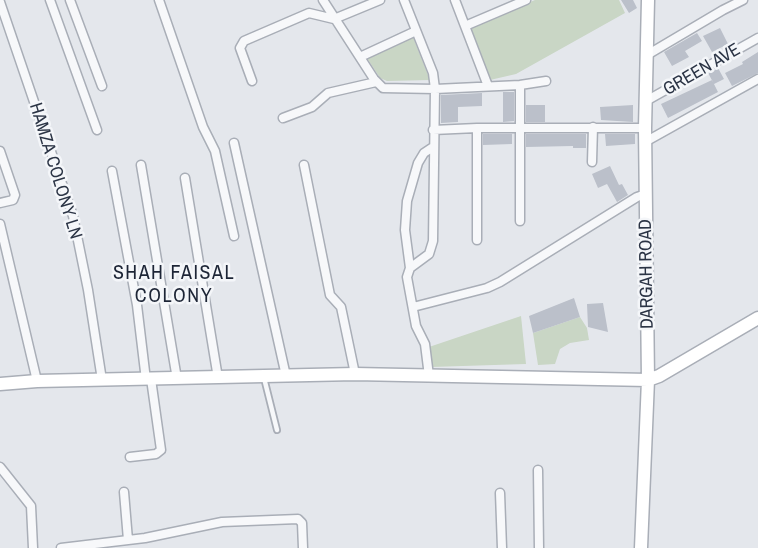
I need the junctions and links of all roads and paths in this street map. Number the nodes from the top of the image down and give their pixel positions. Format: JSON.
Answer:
{"nodes":[{"id":1,"x":50,"y":0,"type":"edge"},
{"id":2,"x":70,"y":0,"type":"edge"},
{"id":3,"x":159,"y":0,"type":"edge"},
{"id":4,"x":323,"y":0,"type":"edge"},
{"id":5,"x":380,"y":0,"type":"edge"},
{"id":6,"x":404,"y":0,"type":"edge"},
{"id":7,"x":455,"y":0,"type":"edge"},
{"id":8,"x":526,"y":0,"type":"edge"},
{"id":9,"x":648,"y":0,"type":"edge"},
{"id":10,"x":743,"y":0,"type":"edge"},
{"id":11,"x":0,"y":2,"type":"edge"},
{"id":12,"x":334,"y":19,"type":"junction"},
{"id":13,"x":465,"y":26,"type":"junction"},
{"id":14,"x":416,"y":31,"type":"junction"},
{"id":15,"x":758,"y":38,"type":"edge"},
{"id":16,"x":647,"y":55,"type":"junction"},
{"id":17,"x":360,"y":57,"type":"junction"},
{"id":18,"x":758,"y":79,"type":"edge"},
{"id":19,"x":252,"y":81,"type":"dead end"},
{"id":20,"x":546,"y":81,"type":"dead end"},
{"id":21,"x":376,"y":82,"type":"junction"},
{"id":22,"x":520,"y":85,"type":"junction"},
{"id":23,"x":102,"y":86,"type":"dead end"},
{"id":24,"x":488,"y":86,"type":"junction"},
{"id":25,"x":435,"y":88,"type":"junction"},
{"id":26,"x":646,"y":102,"type":"junction"},
{"id":27,"x":283,"y":118,"type":"dead end"},
{"id":28,"x":593,"y":127,"type":"junction"},
{"id":29,"x":477,"y":128,"type":"junction"},
{"id":30,"x":520,"y":128,"type":"junction"},
{"id":31,"x":645,"y":128,"type":"junction"},
{"id":32,"x":97,"y":130,"type":"dead end"},
{"id":33,"x":433,"y":130,"type":"junction"},
{"id":34,"x":234,"y":142,"type":"dead end"},
{"id":35,"x":645,"y":142,"type":"junction"},
{"id":36,"x":433,"y":147,"type":"junction"},
{"id":37,"x":0,"y":152,"type":"edge"},
{"id":38,"x":592,"y":162,"type":"dead end"},
{"id":39,"x":141,"y":165,"type":"dead end"},
{"id":40,"x":304,"y":165,"type":"dead end"},
{"id":41,"x":112,"y":171,"type":"dead end"},
{"id":42,"x":185,"y":178,"type":"dead end"},
{"id":43,"x":646,"y":194,"type":"junction"},
{"id":44,"x":0,"y":203,"type":"edge"},
{"id":45,"x":520,"y":221,"type":"dead end"},
{"id":46,"x":0,"y":224,"type":"edge"},
{"id":47,"x":234,"y":236,"type":"dead end"},
{"id":48,"x":477,"y":240,"type":"dead end"},
{"id":49,"x":410,"y":268,"type":"junction"},
{"id":50,"x":413,"y":307,"type":"junction"},
{"id":51,"x":758,"y":319,"type":"edge"},
{"id":52,"x":355,"y":374,"type":"junction"},
{"id":53,"x":286,"y":376,"type":"junction"},
{"id":54,"x":429,"y":376,"type":"junction"},
{"id":55,"x":218,"y":378,"type":"junction"},
{"id":56,"x":264,"y":378,"type":"junction"},
{"id":57,"x":177,"y":379,"type":"junction"},
{"id":58,"x":102,"y":380,"type":"junction"},
{"id":59,"x":149,"y":380,"type":"junction"},
{"id":60,"x":648,"y":380,"type":"junction"},
{"id":61,"x":36,"y":381,"type":"junction"},
{"id":62,"x":0,"y":384,"type":"edge"},
{"id":63,"x":277,"y":430,"type":"dead end"},
{"id":64,"x":130,"y":457,"type":"dead end"},
{"id":65,"x":0,"y":467,"type":"edge"},
{"id":66,"x":538,"y":470,"type":"dead end"},
{"id":67,"x":124,"y":492,"type":"dead end"},
{"id":68,"x":500,"y":493,"type":"dead end"},
{"id":69,"x":128,"y":540,"type":"junction"},
{"id":70,"x":33,"y":548,"type":"edge"},
{"id":71,"x":61,"y":548,"type":"edge"},
{"id":72,"x":303,"y":548,"type":"edge"},
{"id":73,"x":502,"y":548,"type":"edge"},
{"id":74,"x":539,"y":548,"type":"edge"},
{"id":75,"x":642,"y":548,"type":"edge"}],
"edges":[{"from":1,"to":32,"type":"street"},
{"from":2,"to":23,"type":"street"},
{"from":3,"to":47,"type":"street"},
{"from":4,"to":12,"type":"street"},
{"from":5,"to":12,"type":"street"},
{"from":6,"to":14,"type":"street"},
{"from":7,"to":13,"type":"street"},
{"from":8,"to":13,"type":"street"},
{"from":9,"to":16,"type":"street","name":"DARGAH ROAD"},
{"from":10,"to":16,"type":"street"},
{"from":11,"to":58,"type":"street","name":"HAMZA COLONY LN"},
{"from":12,"to":17,"type":"street"},
{"from":12,"to":19,"type":"street"},
{"from":13,"to":24,"type":"street"},
{"from":14,"to":17,"type":"street"},
{"from":14,"to":25,"type":"street"},
{"from":15,"to":26,"type":"street","name":"GREEN AVE"},
{"from":16,"to":26,"type":"street","name":"DARGAH ROAD"},
{"from":17,"to":21,"type":"street"},
{"from":18,"to":35,"type":"street"},
{"from":20,"to":22,"type":"street"},
{"from":21,"to":25,"type":"street"},
{"from":21,"to":27,"type":"street"},
{"from":22,"to":24,"type":"street"},
{"from":22,"to":30,"type":"street"},
{"from":24,"to":25,"type":"street"},
{"from":25,"to":33,"type":"street"},
{"from":26,"to":31,"type":"street","name":"DARGAH ROAD"},
{"from":28,"to":30,"type":"street"},
{"from":28,"to":31,"type":"street"},
{"from":28,"to":38,"type":"street"},
{"from":29,"to":30,"type":"street"},
{"from":29,"to":33,"type":"street"},
{"from":29,"to":48,"type":"street"},
{"from":30,"to":45,"type":"street"},
{"from":31,"to":35,"type":"street","name":"DARGAH ROAD"},
{"from":33,"to":36,"type":"street"},
{"from":34,"to":53,"type":"street"},
{"from":35,"to":43,"type":"street","name":"DARGAH ROAD"},
{"from":36,"to":49,"type":"street"},
{"from":36,"to":49,"type":"street"},
{"from":37,"to":44,"type":"street"},
{"from":39,"to":57,"type":"street"},
{"from":40,"to":52,"type":"street"},
{"from":41,"to":59,"type":"street"},
{"from":42,"to":55,"type":"street"},
{"from":43,"to":50,"type":"street"},
{"from":43,"to":60,"type":"street","name":"DARGAH ROAD"},
{"from":46,"to":61,"type":"street"},
{"from":49,"to":50,"type":"street"},
{"from":50,"to":54,"type":"street"},
{"from":51,"to":60,"type":"street"},
{"from":52,"to":53,"type":"street"},
{"from":52,"to":54,"type":"street"},
{"from":53,"to":56,"type":"street"},
{"from":54,"to":60,"type":"street"},
{"from":55,"to":56,"type":"street"},
{"from":55,"to":57,"type":"street"},
{"from":56,"to":63,"type":"lane"},
{"from":57,"to":59,"type":"street"},
{"from":58,"to":59,"type":"street"},
{"from":58,"to":61,"type":"street"},
{"from":59,"to":64,"type":"street"},
{"from":60,"to":75,"type":"street","name":"DARGAH ROAD"},
{"from":61,"to":62,"type":"street"},
{"from":65,"to":70,"type":"street"},
{"from":66,"to":74,"type":"street"},
{"from":67,"to":69,"type":"street"},
{"from":68,"to":73,"type":"street"},
{"from":69,"to":71,"type":"street"},
{"from":69,"to":72,"type":"street"}]}
